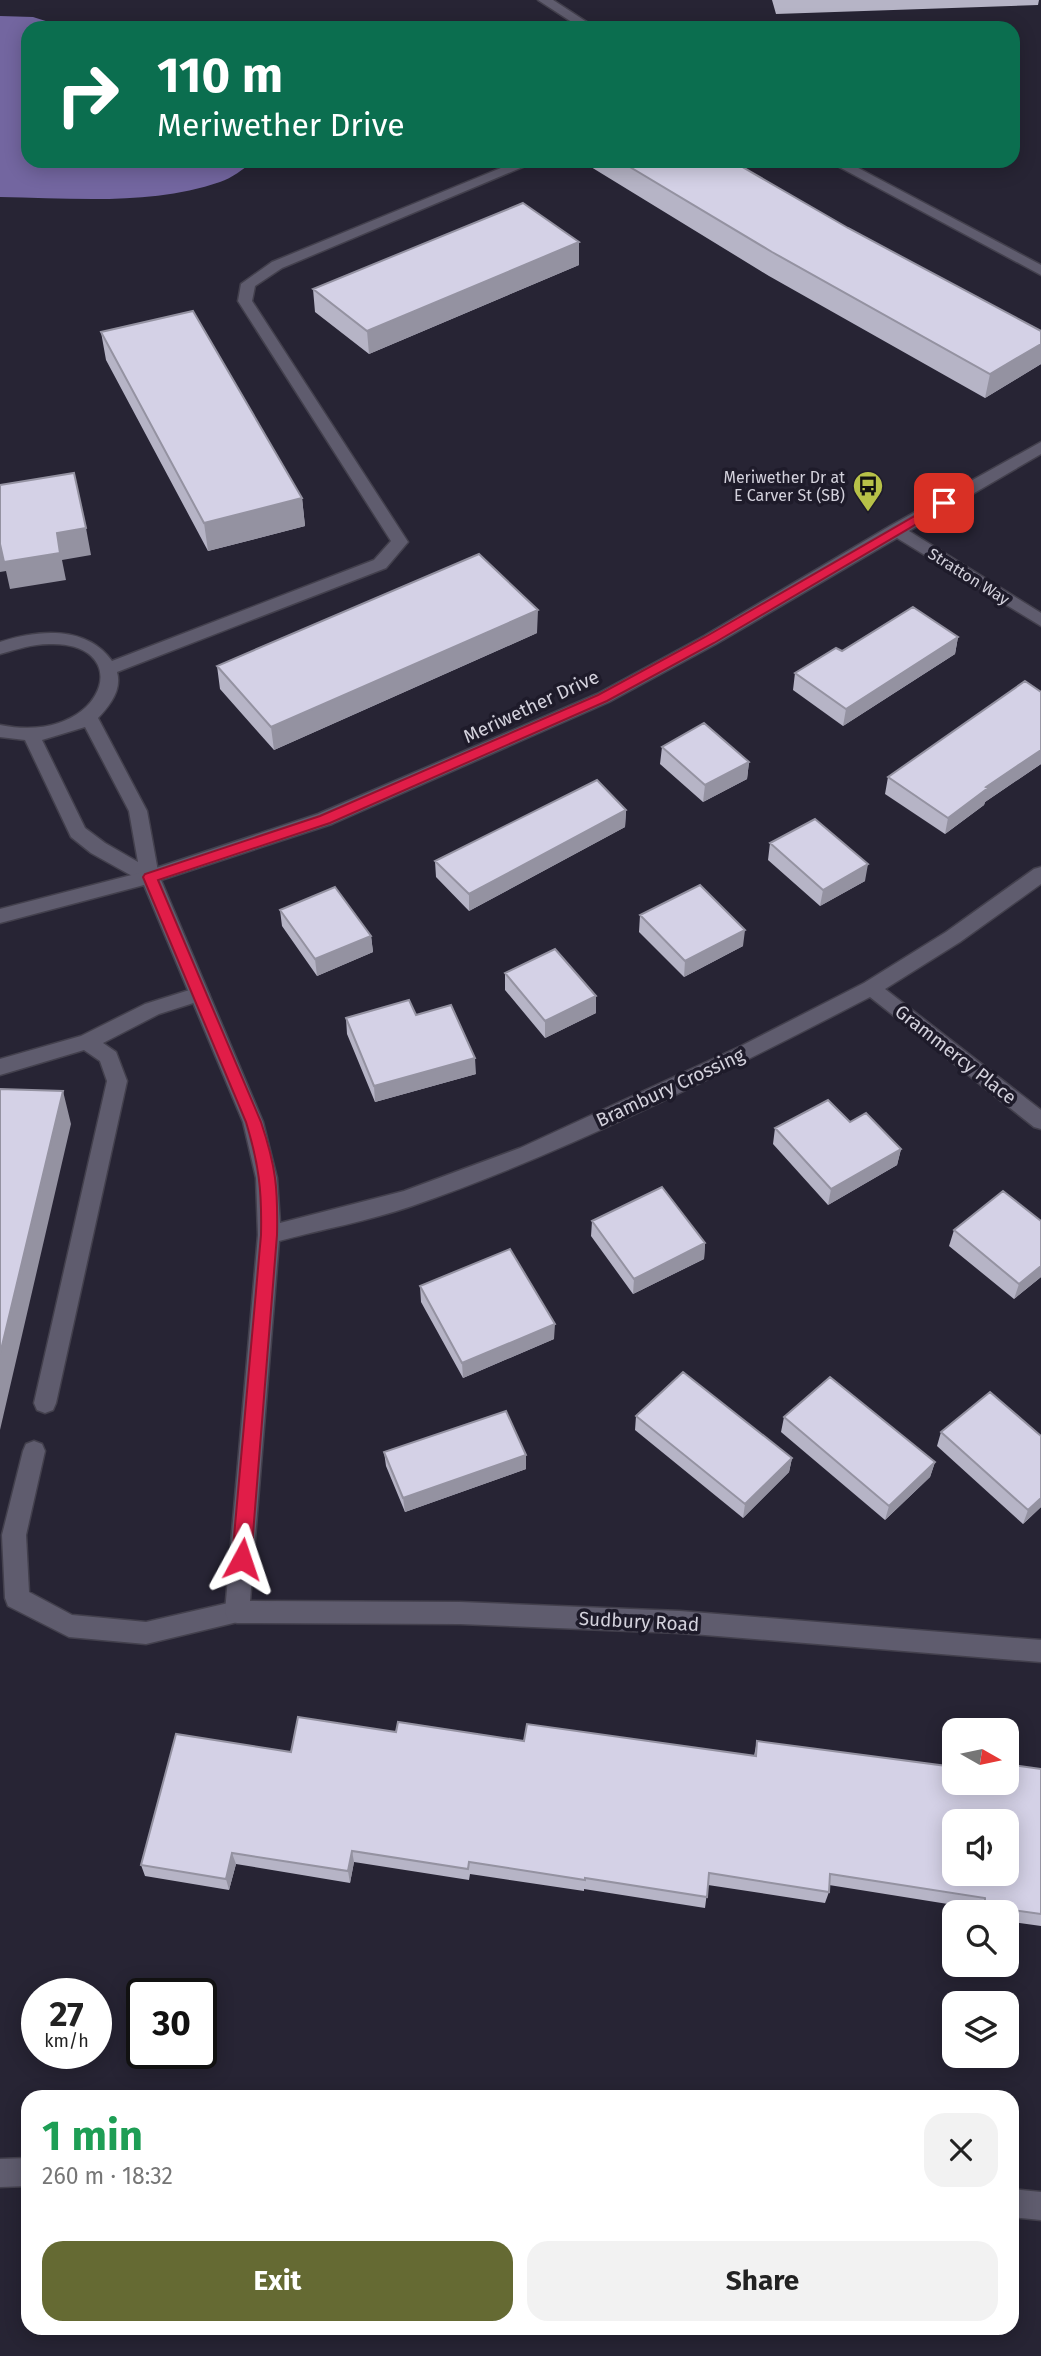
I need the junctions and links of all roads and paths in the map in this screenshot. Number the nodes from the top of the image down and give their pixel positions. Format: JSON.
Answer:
{"nodes":[{"id":1,"x":544,"y":0,"type":"edge"},
{"id":2,"x":578,"y":21,"type":"edge"},
{"id":3,"x":513,"y":168,"type":"edge"},
{"id":4,"x":848,"y":168,"type":"edge"},
{"id":5,"x":1041,"y":271,"type":"edge"},
{"id":6,"x":1041,"y":447,"type":"edge"},
{"id":7,"x":896,"y":530,"type":"junction"},
{"id":8,"x":1041,"y":621,"type":"edge"},
{"id":9,"x":0,"y":648,"type":"edge"},
{"id":10,"x":108,"y":669,"type":"junction"},
{"id":11,"x":88,"y":716,"type":"junction"},
{"id":12,"x":0,"y":731,"type":"edge"},
{"id":13,"x":31,"y":735,"type":"junction"},
{"id":14,"x":1041,"y":874,"type":"edge"},
{"id":15,"x":150,"y":877,"type":"junction"},
{"id":16,"x":0,"y":916,"type":"edge"},
{"id":17,"x":871,"y":988,"type":"junction"},
{"id":18,"x":199,"y":994,"type":"junction"},
{"id":19,"x":87,"y":1042,"type":"junction"},
{"id":20,"x":0,"y":1066,"type":"edge"},
{"id":21,"x":1041,"y":1121,"type":"edge"},
{"id":22,"x":269,"y":1235,"type":"junction"},
{"id":23,"x":45,"y":1403,"type":"dead end"},
{"id":24,"x":34,"y":1451,"type":"dead end"},
{"id":25,"x":237,"y":1612,"type":"junction"},
{"id":26,"x":1041,"y":1651,"type":"edge"},
{"id":27,"x":21,"y":2172,"type":"edge"},
{"id":28,"x":0,"y":2173,"type":"edge"},
{"id":29,"x":1019,"y":2204,"type":"edge"},
{"id":30,"x":1041,"y":2206,"type":"edge"}],
"edges":[{"from":1,"to":2,"type":"street"},
{"from":3,"to":10,"type":"street"},
{"from":4,"to":5,"type":"street"},
{"from":6,"to":7,"type":"street","name":"Meriwether Drive"},
{"from":7,"to":8,"type":"street","name":"Stratton Way"},
{"from":7,"to":15,"type":"street","name":"Meriwether Drive"},
{"from":9,"to":10,"type":"street"},
{"from":10,"to":11,"type":"street"},
{"from":11,"to":13,"type":"street"},
{"from":11,"to":15,"type":"street"},
{"from":12,"to":13,"type":"street"},
{"from":13,"to":15,"type":"street"},
{"from":14,"to":17,"type":"street","name":"Brambury Crossing"},
{"from":15,"to":16,"type":"street","name":"Meriwether Drive"},
{"from":15,"to":18,"type":"street"},
{"from":17,"to":21,"type":"street","name":"Grammercy Place"},
{"from":17,"to":22,"type":"street","name":"Brambury Crossing"},
{"from":18,"to":19,"type":"street"},
{"from":18,"to":22,"type":"street"},
{"from":19,"to":20,"type":"street"},
{"from":19,"to":23,"type":"street"},
{"from":22,"to":25,"type":"street"},
{"from":24,"to":25,"type":"street","name":"Sudbury Road"},
{"from":25,"to":26,"type":"street","name":"Sudbury Road"},
{"from":27,"to":28,"type":"street"},
{"from":29,"to":30,"type":"street"}]}
